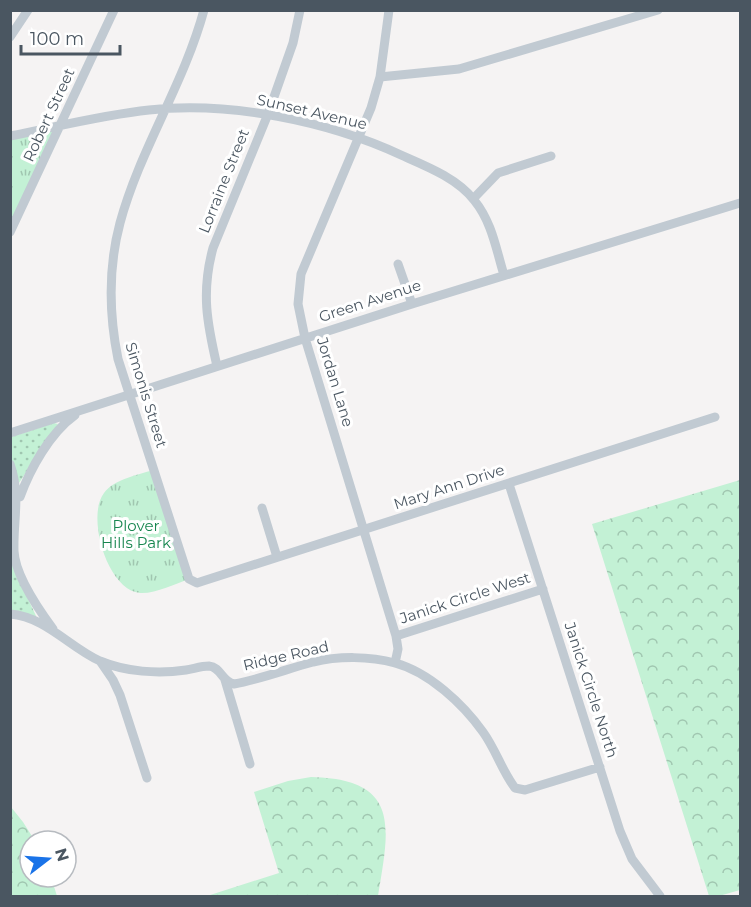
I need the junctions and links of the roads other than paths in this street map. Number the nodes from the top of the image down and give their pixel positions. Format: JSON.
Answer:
{"nodes":[{"id":1,"x":28,"y":10,"type":"edge"},
{"id":2,"x":114,"y":10,"type":"edge"},
{"id":3,"x":204,"y":10,"type":"edge"},
{"id":4,"x":300,"y":10,"type":"edge"},
{"id":5,"x":390,"y":10,"type":"edge"},
{"id":6,"x":658,"y":10,"type":"edge"},
{"id":7,"x":10,"y":37,"type":"edge"},
{"id":8,"x":380,"y":77,"type":"junction"},
{"id":9,"x":166,"y":109,"type":"junction"},
{"id":10,"x":268,"y":114,"type":"junction"},
{"id":11,"x":60,"y":126,"type":"junction"},
{"id":12,"x":10,"y":136,"type":"edge"},
{"id":13,"x":359,"y":137,"type":"junction"},
{"id":14,"x":551,"y":156,"type":"dead end"},
{"id":15,"x":473,"y":199,"type":"junction"},
{"id":16,"x":741,"y":203,"type":"edge"},
{"id":17,"x":10,"y":232,"type":"edge"},
{"id":18,"x":398,"y":264,"type":"dead end"},
{"id":19,"x":504,"y":275,"type":"junction"},
{"id":20,"x":412,"y":304,"type":"junction"},
{"id":21,"x":305,"y":338,"type":"junction"},
{"id":22,"x":217,"y":366,"type":"junction"},
{"id":23,"x":130,"y":395,"type":"junction"},
{"id":24,"x":83,"y":410,"type":"junction"},
{"id":25,"x":715,"y":417,"type":"dead end"},
{"id":26,"x":10,"y":433,"type":"edge"},
{"id":27,"x":10,"y":464,"type":"edge"},
{"id":28,"x":509,"y":484,"type":"junction"},
{"id":29,"x":18,"y":502,"type":"junction"},
{"id":30,"x":262,"y":508,"type":"dead end"},
{"id":31,"x":365,"y":530,"type":"junction"},
{"id":32,"x":12,"y":555,"type":"edge"},
{"id":33,"x":277,"y":557,"type":"junction"},
{"id":34,"x":192,"y":582,"type":"joint"},
{"id":35,"x":543,"y":589,"type":"junction"},
{"id":36,"x":10,"y":614,"type":"edge"},
{"id":37,"x":56,"y":633,"type":"junction"},
{"id":38,"x":396,"y":636,"type":"junction"},
{"id":39,"x":100,"y":661,"type":"junction"},
{"id":40,"x":395,"y":663,"type":"junction"},
{"id":41,"x":225,"y":680,"type":"junction"},
{"id":42,"x":250,"y":764,"type":"dead end"},
{"id":43,"x":600,"y":767,"type":"junction"},
{"id":44,"x":147,"y":778,"type":"dead end"},
{"id":45,"x":660,"y":897,"type":"edge"}],
"edges":[{"from":1,"to":7,"type":"street"},
{"from":2,"to":11,"type":"street","name":"Robert Street"},
{"from":3,"to":9,"type":"street","name":"Simonis Street"},
{"from":4,"to":10,"type":"street","name":"Lorraine Street"},
{"from":5,"to":8,"type":"street","name":"Jordan Lane"},
{"from":6,"to":8,"type":"street"},
{"from":8,"to":13,"type":"street","name":"Jordan Lane"},
{"from":9,"to":10,"type":"street","name":"Sunset Avenue"},
{"from":9,"to":11,"type":"street","name":"Sunset Avenue"},
{"from":9,"to":23,"type":"street","name":"Simonis Street"},
{"from":10,"to":13,"type":"street","name":"Sunset Avenue"},
{"from":10,"to":22,"type":"street","name":"Lorraine Street"},
{"from":11,"to":12,"type":"street","name":"Sunset Avenue"},
{"from":11,"to":17,"type":"street","name":"Robert Street"},
{"from":13,"to":15,"type":"street","name":"Sunset Avenue"},
{"from":13,"to":21,"type":"street","name":"Jordan Lane"},
{"from":14,"to":15,"type":"street"},
{"from":15,"to":19,"type":"street","name":"Sunset Avenue"},
{"from":16,"to":19,"type":"street","name":"Green Avenue"},
{"from":18,"to":20,"type":"street"},
{"from":19,"to":20,"type":"street","name":"Green Avenue"},
{"from":20,"to":21,"type":"street","name":"Green Avenue"},
{"from":21,"to":22,"type":"street","name":"Green Avenue"},
{"from":21,"to":31,"type":"street","name":"Jordan Lane"},
{"from":22,"to":23,"type":"street","name":"Green Avenue"},
{"from":23,"to":24,"type":"street","name":"Green Avenue"},
{"from":23,"to":34,"type":"street","name":"Simonis Street"},
{"from":24,"to":26,"type":"street","name":"Green Avenue"},
{"from":24,"to":29,"type":"street"},
{"from":25,"to":28,"type":"street","name":"Mary Ann Drive"},
{"from":27,"to":29,"type":"street"},
{"from":28,"to":31,"type":"street","name":"Mary Ann Drive"},
{"from":28,"to":35,"type":"street","name":"Janick Circle North"},
{"from":29,"to":32,"type":"street"},
{"from":30,"to":33,"type":"street"},
{"from":31,"to":33,"type":"street","name":"Mary Ann Drive"},
{"from":31,"to":38,"type":"street","name":"Jordan Lane"},
{"from":32,"to":37,"type":"street"},
{"from":33,"to":34,"type":"street","name":"Mary Ann Drive"},
{"from":35,"to":38,"type":"street","name":"Janick Circle West"},
{"from":35,"to":43,"type":"street","name":"Janick Circle North"},
{"from":36,"to":37,"type":"street","name":"Ridge Road"},
{"from":37,"to":39,"type":"street","name":"Ridge Road"},
{"from":38,"to":40,"type":"street","name":"Jordan Lane"},
{"from":39,"to":41,"type":"street","name":"Ridge Road"},
{"from":39,"to":44,"type":"street"},
{"from":40,"to":41,"type":"street","name":"Ridge Road"},
{"from":40,"to":43,"type":"street","name":"Ridge Road"},
{"from":41,"to":42,"type":"street"},
{"from":43,"to":45,"type":"street","name":"Janick Circle North"}]}
